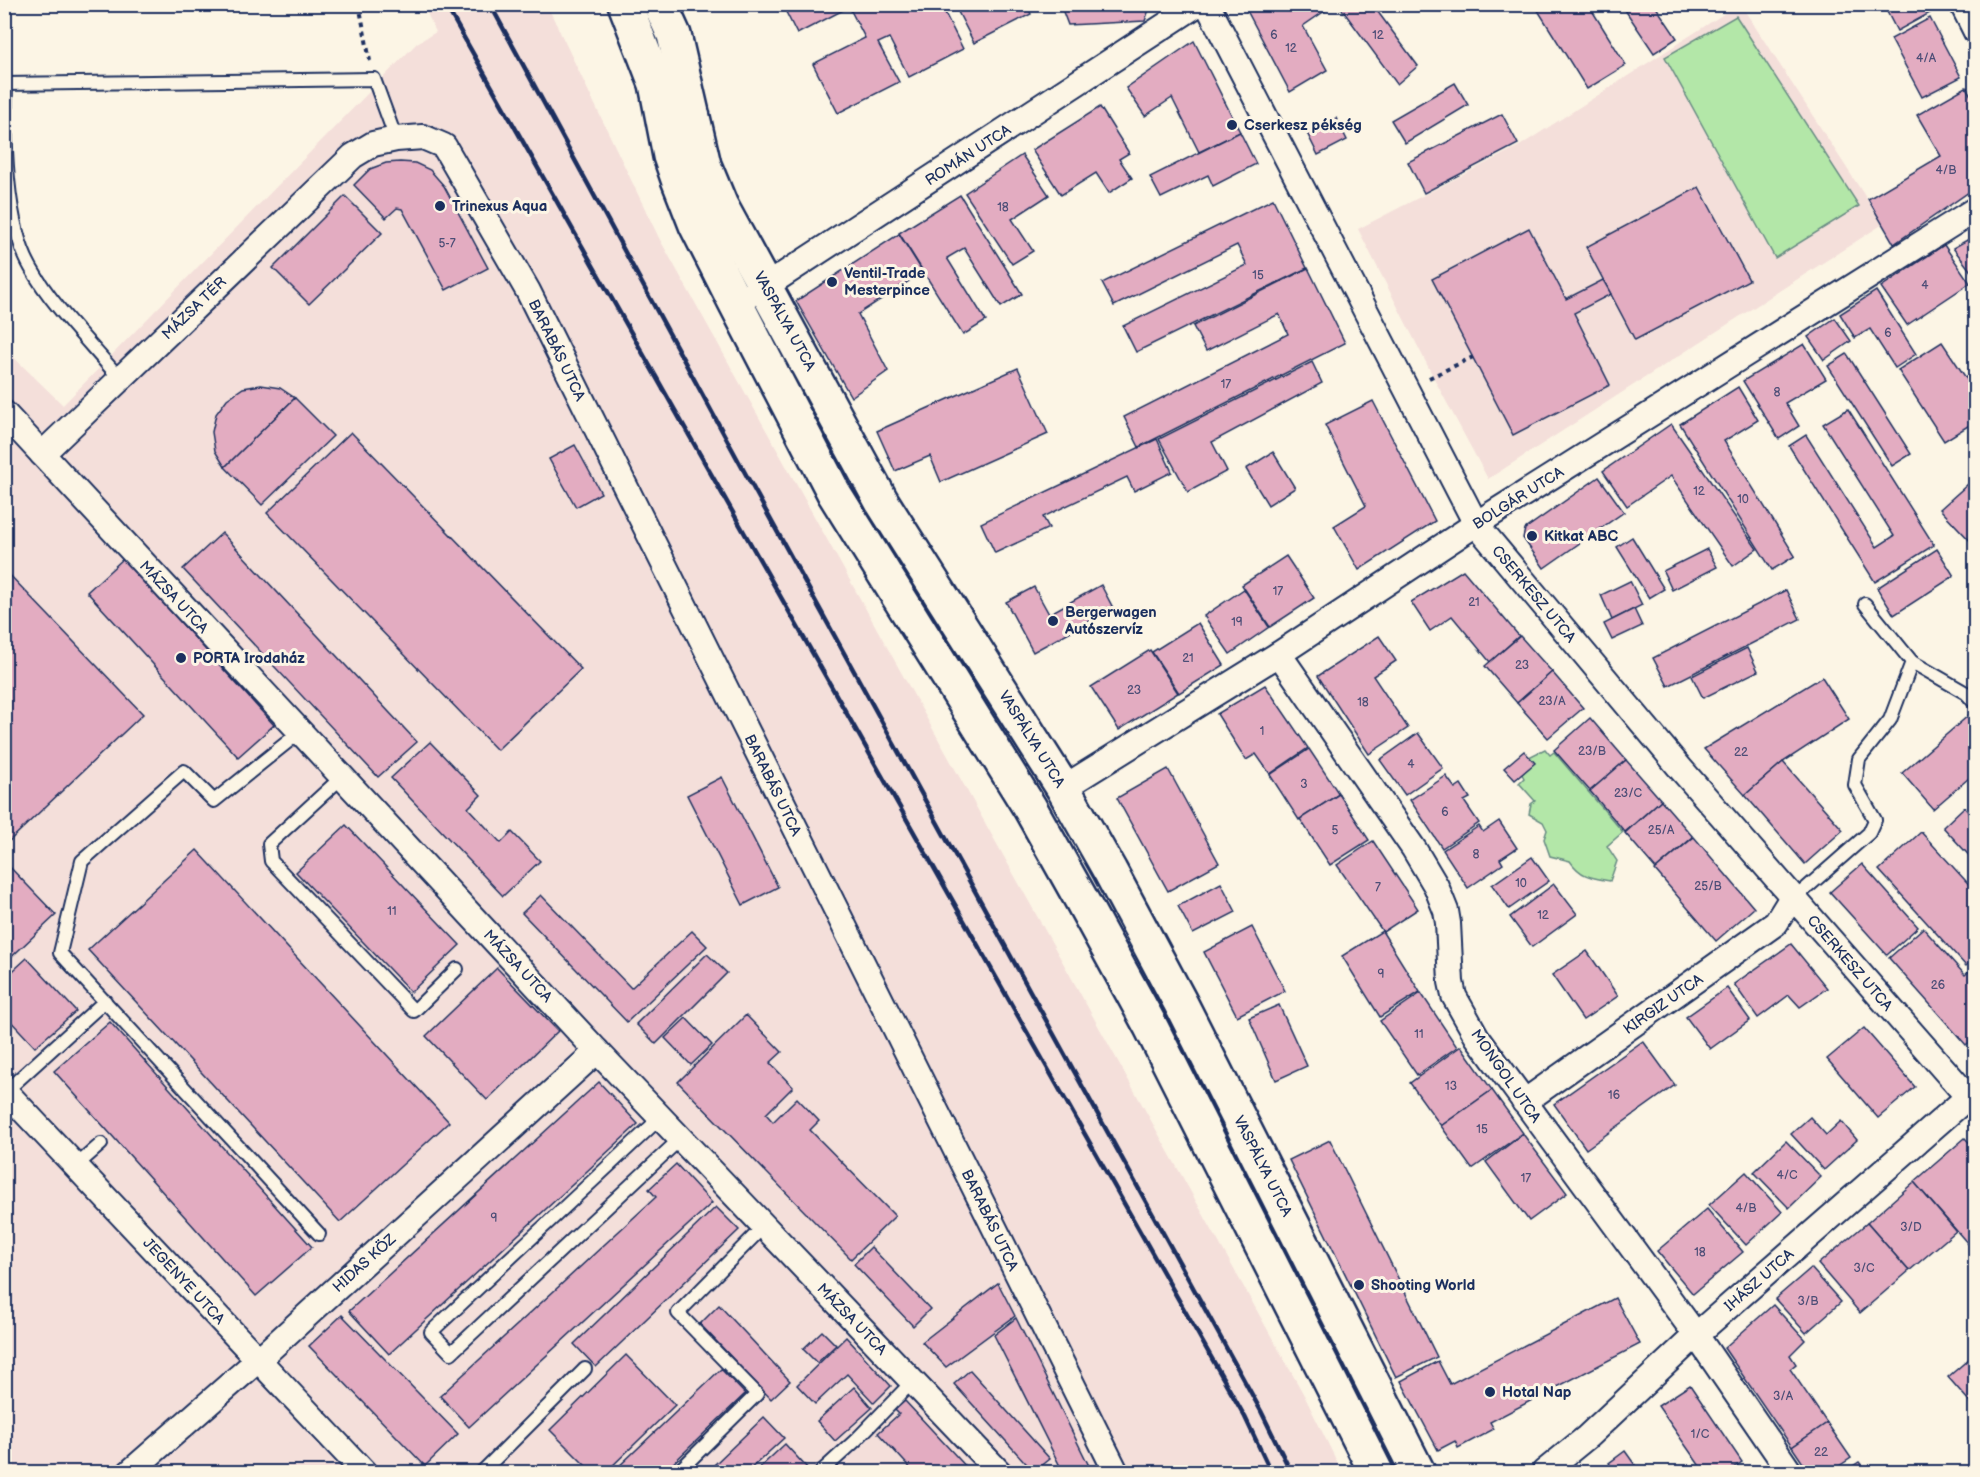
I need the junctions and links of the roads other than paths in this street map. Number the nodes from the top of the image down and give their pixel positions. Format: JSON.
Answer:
{"nodes":[{"id":1,"x":625,"y":4,"type":"edge"},
{"id":2,"x":660,"y":4,"type":"edge"},
{"id":3,"x":1198,"y":4,"type":"edge"},
{"id":4,"x":1207,"y":4,"type":"edge"},
{"id":5,"x":1962,"y":4,"type":"edge"},
{"id":6,"x":1976,"y":32,"type":"edge"},
{"id":7,"x":5,"y":84,"type":"edge"},
{"id":8,"x":396,"y":140,"type":"junction"},
{"id":9,"x":1976,"y":209,"type":"edge"},
{"id":10,"x":766,"y":286,"type":"junction"},
{"id":11,"x":735,"y":302,"type":"junction"},
{"id":12,"x":120,"y":379,"type":"junction"},
{"id":13,"x":4,"y":413,"type":"edge"},
{"id":14,"x":42,"y":454,"type":"junction"},
{"id":15,"x":1476,"y":524,"type":"junction"},
{"id":16,"x":1865,"y":603,"type":"dead end"},
{"id":17,"x":1279,"y":654,"type":"junction"},
{"id":18,"x":982,"y":661,"type":"junction"},
{"id":19,"x":1912,"y":662,"type":"junction"},
{"id":20,"x":951,"y":681,"type":"junction"},
{"id":21,"x":1976,"y":704,"type":"edge"},
{"id":22,"x":300,"y":732,"type":"junction"},
{"id":23,"x":342,"y":777,"type":"junction"},
{"id":24,"x":1063,"y":789,"type":"junction"},
{"id":25,"x":1030,"y":808,"type":"junction"},
{"id":26,"x":1793,"y":898,"type":"junction"},
{"id":27,"x":457,"y":969,"type":"dead end"},
{"id":28,"x":105,"y":1002,"type":"junction"},
{"id":29,"x":597,"y":1051,"type":"junction"},
{"id":30,"x":5,"y":1090,"type":"edge"},
{"id":31,"x":1973,"y":1098,"type":"edge"},
{"id":32,"x":1524,"y":1102,"type":"junction"},
{"id":33,"x":660,"y":1118,"type":"junction"},
{"id":34,"x":680,"y":1139,"type":"junction"},
{"id":35,"x":101,"y":1144,"type":"dead end"},
{"id":36,"x":76,"y":1166,"type":"junction"},
{"id":37,"x":764,"y":1226,"type":"junction"},
{"id":38,"x":319,"y":1234,"type":"dead end"},
{"id":39,"x":1696,"y":1335,"type":"junction"},
{"id":40,"x":258,"y":1360,"type":"junction"},
{"id":41,"x":585,"y":1369,"type":"dead end"},
{"id":42,"x":912,"y":1382,"type":"junction"},
{"id":43,"x":130,"y":1473,"type":"edge"},
{"id":44,"x":364,"y":1473,"type":"edge"},
{"id":45,"x":482,"y":1473,"type":"edge"},
{"id":46,"x":678,"y":1473,"type":"edge"},
{"id":47,"x":821,"y":1473,"type":"edge"},
{"id":48,"x":999,"y":1473,"type":"edge"},
{"id":49,"x":1116,"y":1473,"type":"edge"},
{"id":50,"x":1376,"y":1473,"type":"edge"},
{"id":51,"x":1418,"y":1473,"type":"edge"},
{"id":52,"x":1544,"y":1473,"type":"edge"},
{"id":53,"x":1790,"y":1473,"type":"edge"}],
"edges":[{"from":1,"to":11,"type":"main road"},
{"from":2,"to":10,"type":"main road","name":"VASPÁLYA UTCA"},
{"from":3,"to":10,"type":"street","name":"ROMÁN UTCA"},
{"from":4,"to":15,"type":"street","name":"CSERKESZ UTCA"},
{"from":5,"to":6,"type":"street"},
{"from":7,"to":8,"type":"lane"},
{"from":7,"to":12,"type":"lane"},
{"from":8,"to":12,"type":"street","name":"MÁZSA TÉR"},
{"from":8,"to":49,"type":"street","name":"BARABÁS UTCA"},
{"from":9,"to":15,"type":"street","name":"BOLGÁR UTCA"},
{"from":10,"to":11,"type":"street","name":"ROMÁN UTCA"},
{"from":10,"to":18,"type":"main road","name":"VASPÁLYA UTCA"},
{"from":11,"to":20,"type":"main road"},
{"from":12,"to":14,"type":"street","name":"MÁZSA TÉR"},
{"from":13,"to":14,"type":"street"},
{"from":14,"to":22,"type":"street","name":"MÁZSA UTCA"},
{"from":15,"to":17,"type":"street","name":"BOLGÁR UTCA"},
{"from":15,"to":26,"type":"street","name":"CSERKESZ UTCA"},
{"from":16,"to":19,"type":"lane"},
{"from":17,"to":24,"type":"street","name":"BOLGÁR UTCA"},
{"from":17,"to":32,"type":"street","name":"MONGOL UTCA"},
{"from":18,"to":20,"type":"main road"},
{"from":18,"to":24,"type":"main road","name":"VASPÁLYA UTCA"},
{"from":19,"to":21,"type":"lane"},
{"from":19,"to":26,"type":"lane"},
{"from":20,"to":25,"type":"main road"},
{"from":22,"to":23,"type":"street","name":"MÁZSA UTCA"},
{"from":22,"to":28,"type":"lane"},
{"from":23,"to":27,"type":"lane"},
{"from":23,"to":29,"type":"street","name":"MÁZSA UTCA"},
{"from":24,"to":25,"type":"main road"},
{"from":24,"to":51,"type":"main road","name":"VASPÁLYA UTCA"},
{"from":25,"to":50,"type":"main road"},
{"from":26,"to":31,"type":"street","name":"CSERKESZ UTCA"},
{"from":26,"to":32,"type":"street","name":"KIRGIZ UTCA"},
{"from":28,"to":30,"type":"lane"},
{"from":28,"to":38,"type":"lane"},
{"from":29,"to":33,"type":"street","name":"MÁZSA UTCA"},
{"from":29,"to":40,"type":"street","name":"HIDAS KÖZ"},
{"from":30,"to":36,"type":"street","name":"JEGENYE UTCA"},
{"from":31,"to":39,"type":"street","name":"IHÁSZ UTCA"},
{"from":32,"to":39,"type":"street","name":"MONGOL UTCA"},
{"from":33,"to":34,"type":"street","name":"MÁZSA UTCA"},
{"from":33,"to":34,"type":"lane"},
{"from":34,"to":37,"type":"street","name":"MÁZSA UTCA"},
{"from":35,"to":36,"type":"lane"},
{"from":36,"to":40,"type":"street","name":"JEGENYE UTCA"},
{"from":37,"to":42,"type":"street","name":"MÁZSA UTCA"},
{"from":37,"to":46,"type":"lane"},
{"from":39,"to":52,"type":"street","name":"IHÁSZ UTCA"},
{"from":39,"to":53,"type":"street","name":"MONGOL UTCA"},
{"from":40,"to":43,"type":"street","name":"HIDAS KÖZ"},
{"from":40,"to":44,"type":"street","name":"JEGENYE UTCA"},
{"from":41,"to":45,"type":"lane"},
{"from":42,"to":47,"type":"lane"},
{"from":42,"to":48,"type":"street","name":"MÁZSA UTCA"}]}
